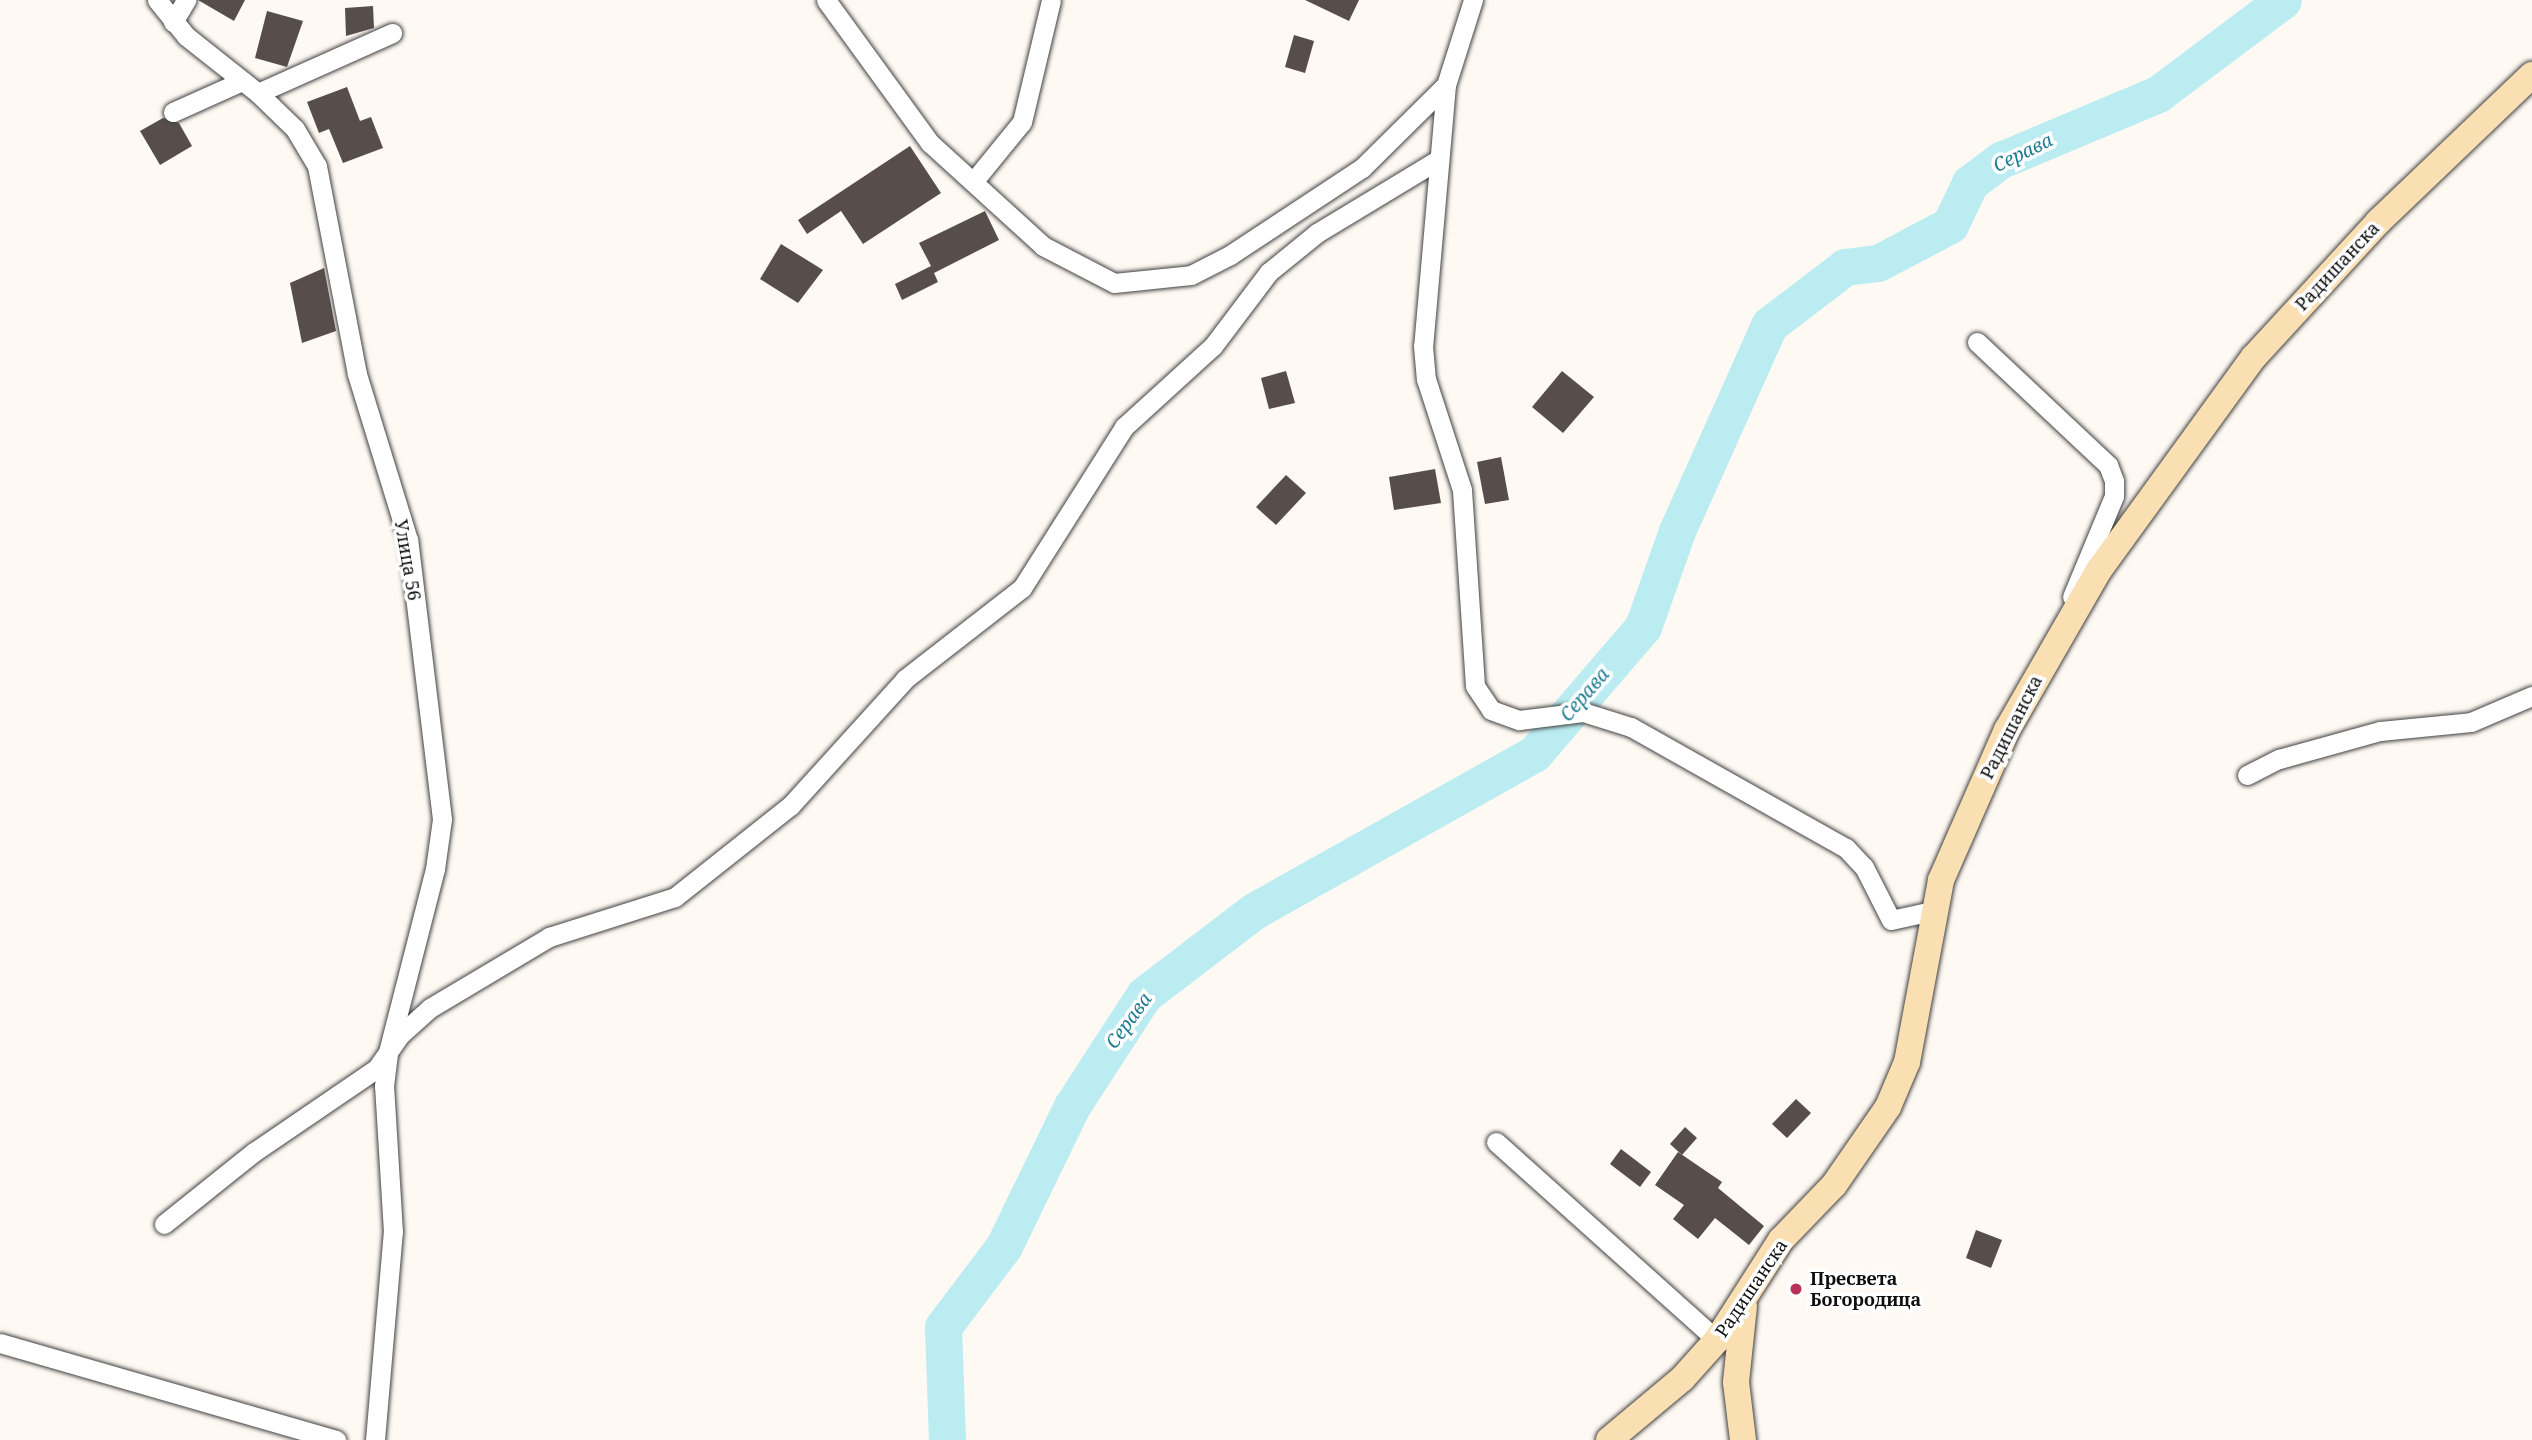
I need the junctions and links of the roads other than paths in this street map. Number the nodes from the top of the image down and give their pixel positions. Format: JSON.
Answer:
{"nodes":[{"id":1,"x":157,"y":0,"type":"edge"},
{"id":2,"x":186,"y":0,"type":"edge"},
{"id":3,"x":826,"y":0,"type":"edge"},
{"id":4,"x":1051,"y":0,"type":"edge"},
{"id":5,"x":1473,"y":0,"type":"edge"},
{"id":6,"x":173,"y":22,"type":"junction"},
{"id":7,"x":392,"y":33,"type":"dead end"},
{"id":8,"x":2532,"y":75,"type":"edge"},
{"id":9,"x":1446,"y":85,"type":"junction"},
{"id":10,"x":250,"y":87,"type":"junction"},
{"id":11,"x":173,"y":112,"type":"dead end"},
{"id":12,"x":1436,"y":161,"type":"junction"},
{"id":13,"x":973,"y":182,"type":"junction"},
{"id":14,"x":1977,"y":342,"type":"dead end"},
{"id":15,"x":2063,"y":628,"type":"junction"},
{"id":16,"x":2532,"y":696,"type":"edge"},
{"id":17,"x":2247,"y":775,"type":"dead end"},
{"id":18,"x":1932,"y":911,"type":"junction"},
{"id":19,"x":388,"y":1052,"type":"junction"},
{"id":20,"x":1496,"y":1142,"type":"dead end"},
{"id":21,"x":164,"y":1224,"type":"dead end"},
{"id":22,"x":1746,"y":1294,"type":"junction"},
{"id":23,"x":1717,"y":1340,"type":"junction"},
{"id":24,"x":0,"y":1343,"type":"edge"},
{"id":25,"x":336,"y":1440,"type":"edge"},
{"id":26,"x":375,"y":1440,"type":"edge"},
{"id":27,"x":1609,"y":1440,"type":"edge"},
{"id":28,"x":1744,"y":1440,"type":"edge"}],
"edges":[{"from":1,"to":6,"type":"street","name":"Улица 56"},
{"from":2,"to":6,"type":"street"},
{"from":3,"to":13,"type":"street"},
{"from":4,"to":13,"type":"street"},
{"from":5,"to":9,"type":"street"},
{"from":6,"to":10,"type":"street","name":"Улица 56"},
{"from":7,"to":10,"type":"street"},
{"from":8,"to":15,"type":"street","name":"Радишанска"},
{"from":9,"to":12,"type":"street"},
{"from":9,"to":13,"type":"street"},
{"from":10,"to":11,"type":"street"},
{"from":10,"to":19,"type":"street","name":"Улица 56"},
{"from":12,"to":18,"type":"street"},
{"from":12,"to":19,"type":"street"},
{"from":14,"to":15,"type":"street"},
{"from":15,"to":18,"type":"street","name":"Радишанска"},
{"from":16,"to":17,"type":"street"},
{"from":18,"to":22,"type":"street","name":"Радишанска"},
{"from":19,"to":21,"type":"street"},
{"from":19,"to":26,"type":"street"},
{"from":20,"to":23,"type":"street"},
{"from":22,"to":23,"type":"street","name":"Радишанска"},
{"from":22,"to":28,"type":"street"},
{"from":23,"to":27,"type":"street","name":"Радишанска"},
{"from":24,"to":25,"type":"street"}]}
